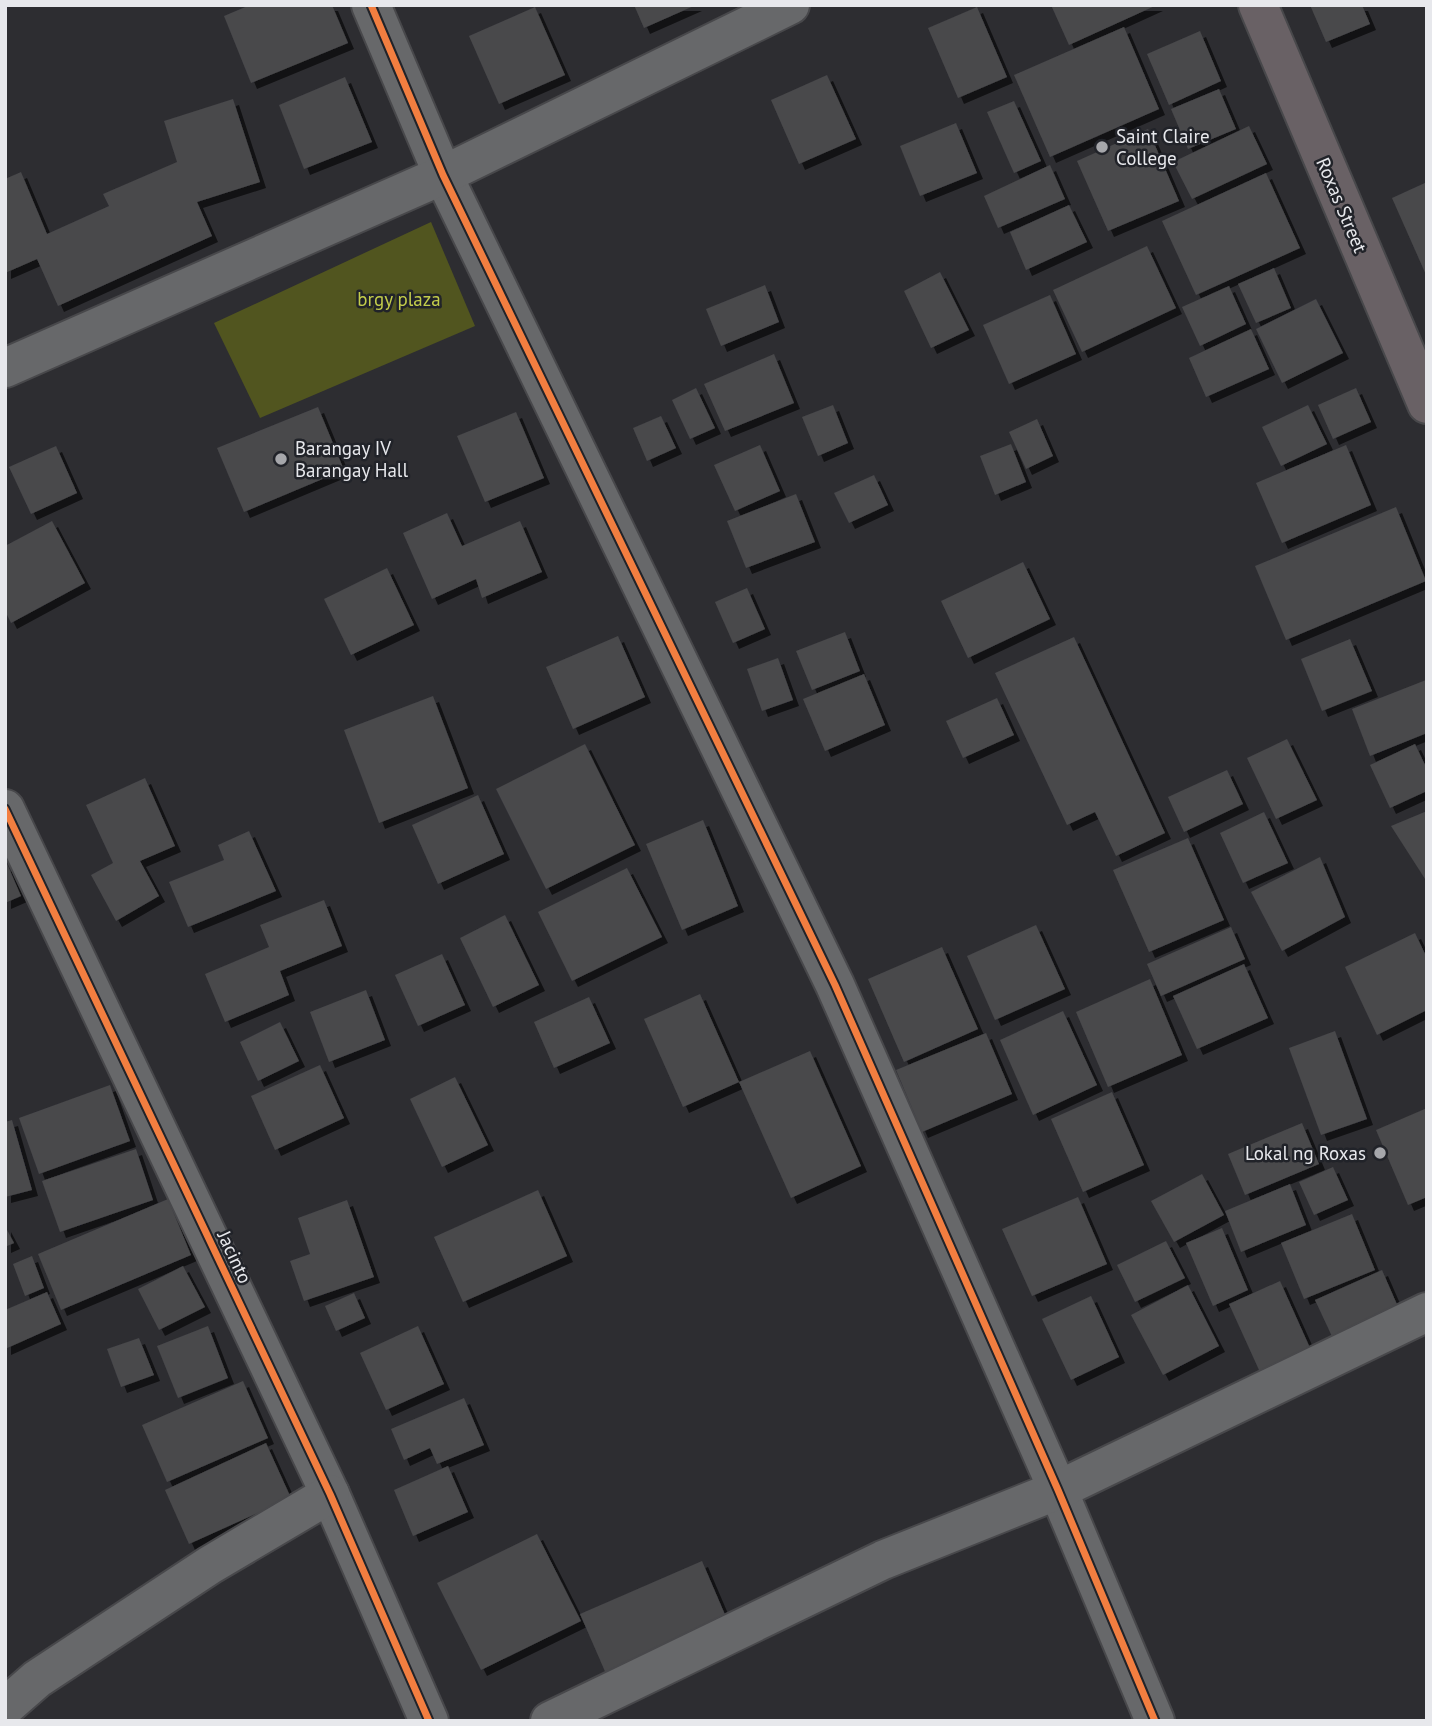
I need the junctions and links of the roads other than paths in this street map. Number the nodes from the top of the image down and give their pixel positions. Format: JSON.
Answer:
{"nodes":[{"id":1,"x":371,"y":5,"type":"edge"},
{"id":2,"x":790,"y":5,"type":"edge"},
{"id":3,"x":1258,"y":5,"type":"edge"},
{"id":4,"x":443,"y":176,"type":"junction"},
{"id":5,"x":5,"y":368,"type":"edge"},
{"id":6,"x":1425,"y":395,"type":"edge"},
{"id":7,"x":5,"y":809,"type":"edge"},
{"id":8,"x":1427,"y":1312,"type":"edge"},
{"id":9,"x":1058,"y":1490,"type":"junction"},
{"id":10,"x":330,"y":1494,"type":"junction"},
{"id":11,"x":5,"y":1707,"type":"edge"},
{"id":12,"x":429,"y":1721,"type":"edge"},
{"id":13,"x":550,"y":1721,"type":"edge"},
{"id":14,"x":1156,"y":1721,"type":"edge"}],
"edges":[{"from":1,"to":4,"type":"street"},
{"from":2,"to":4,"type":"street"},
{"from":3,"to":6,"type":"main road","name":"Roxas Street"},
{"from":4,"to":5,"type":"street"},
{"from":4,"to":9,"type":"street"},
{"from":7,"to":10,"type":"street","name":"Jacinto"},
{"from":8,"to":9,"type":"street"},
{"from":9,"to":13,"type":"street"},
{"from":9,"to":14,"type":"street"},
{"from":10,"to":11,"type":"street"},
{"from":10,"to":12,"type":"street","name":"Jacinto"}]}
